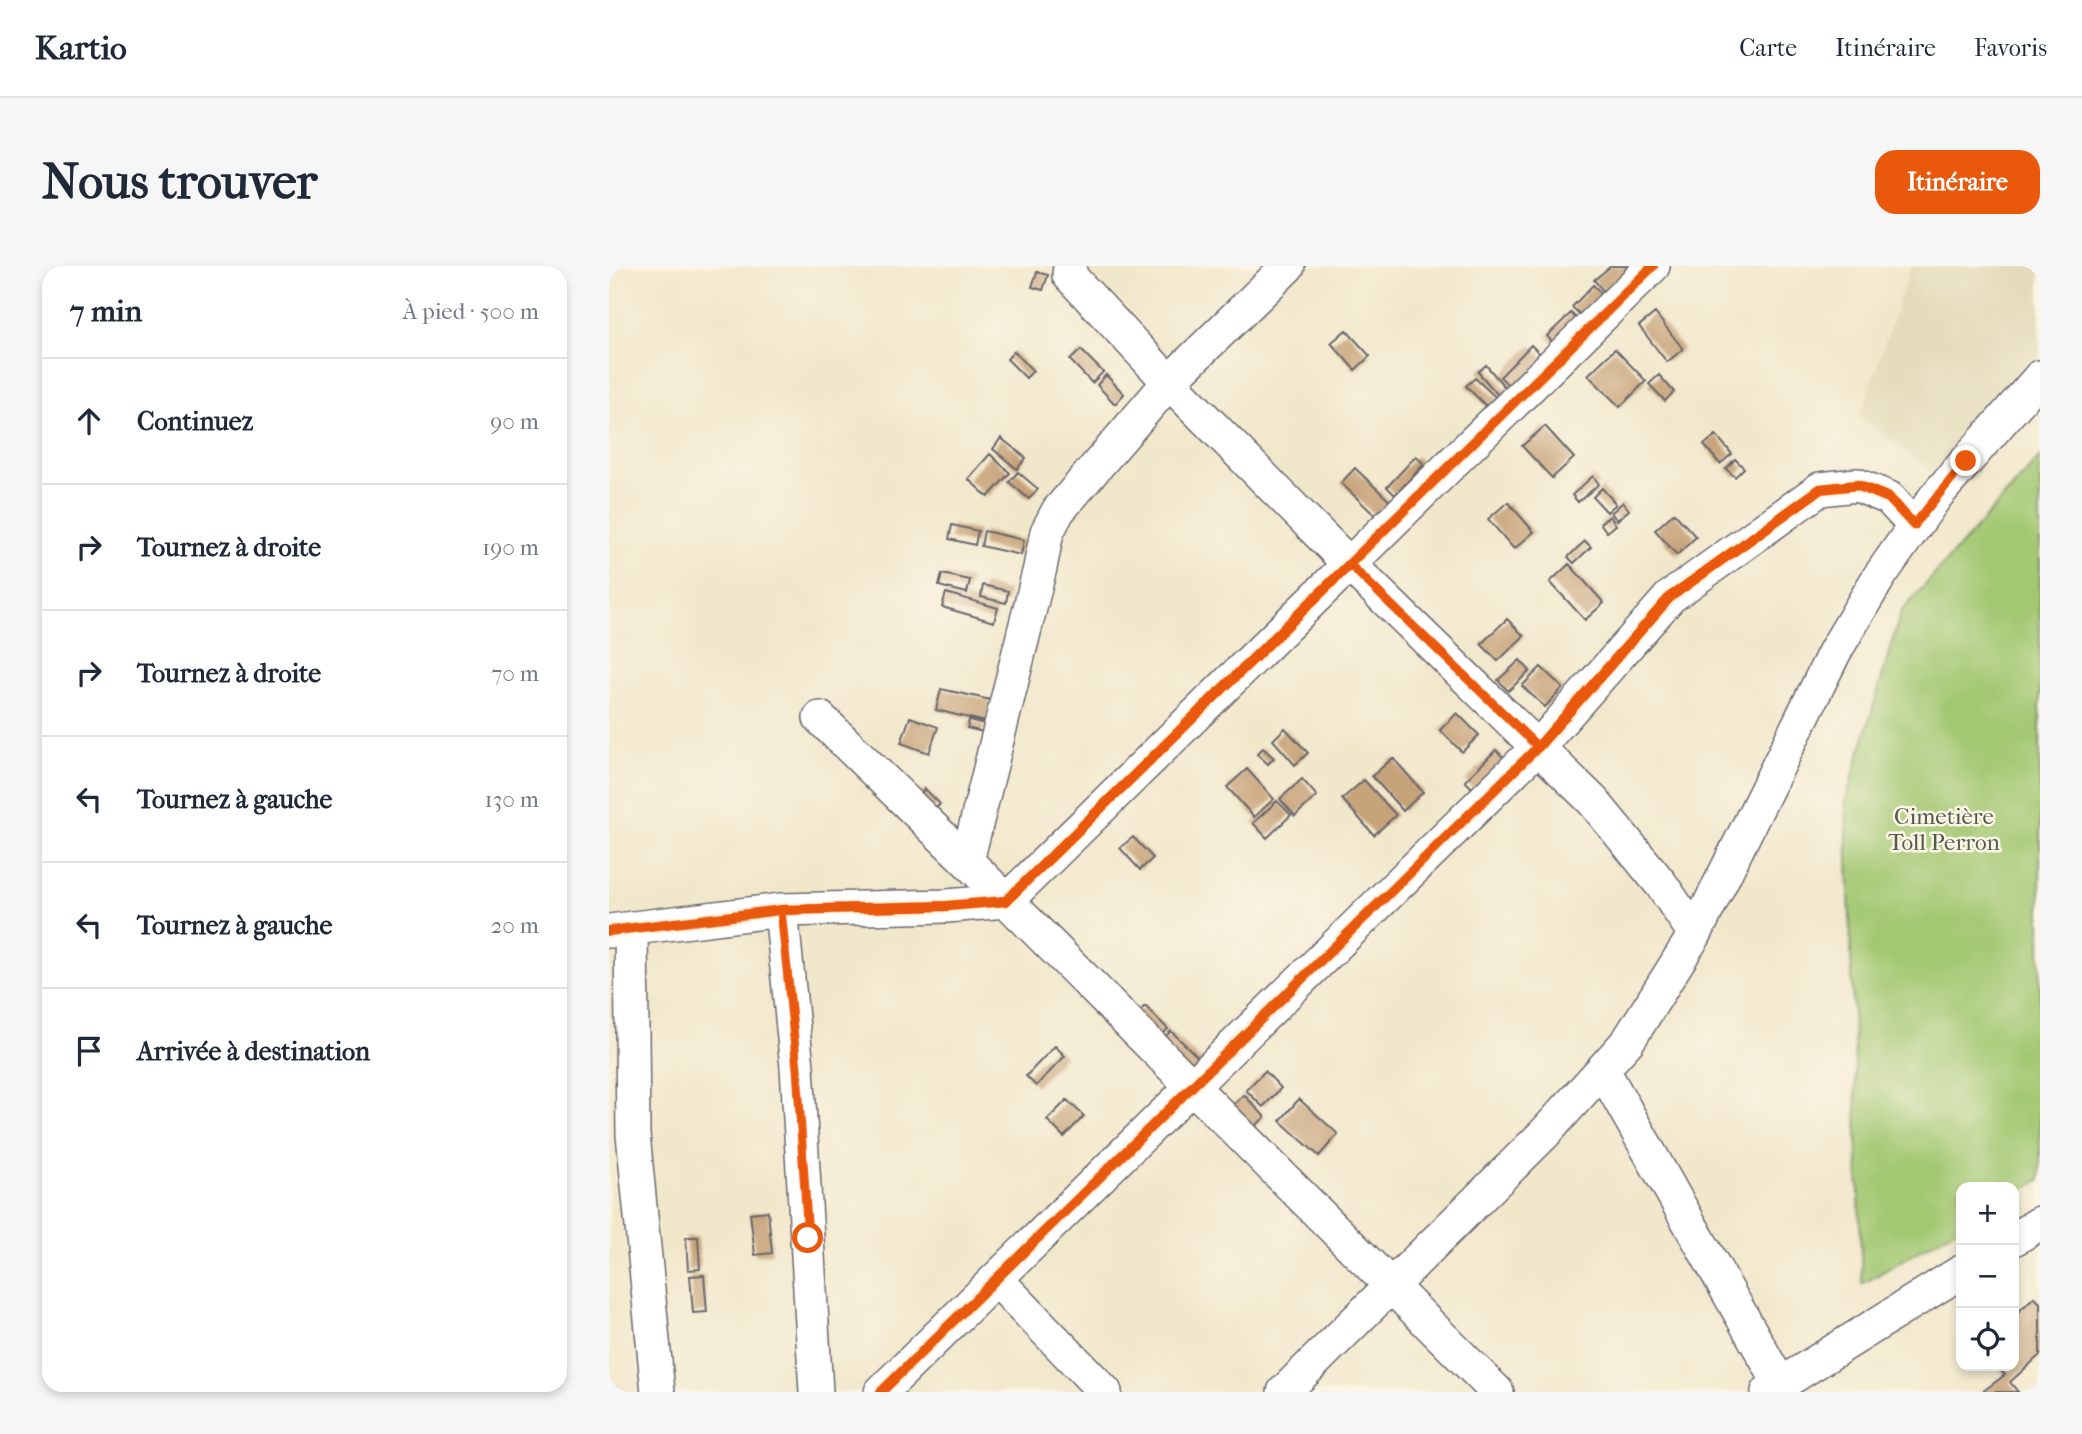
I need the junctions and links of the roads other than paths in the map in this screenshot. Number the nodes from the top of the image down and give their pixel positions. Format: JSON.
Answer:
{"nodes":[{"id":1,"x":1288,"y":266,"type":"edge"},
{"id":2,"x":1653,"y":266,"type":"edge"},
{"id":3,"x":1072,"y":269,"type":"edge"},
{"id":4,"x":2040,"y":377,"type":"edge"},
{"id":5,"x":1169,"y":382,"type":"junction"},
{"id":6,"x":1914,"y":525,"type":"junction"},
{"id":7,"x":1350,"y":565,"type":"junction"},
{"id":8,"x":820,"y":718,"type":"dead end"},
{"id":9,"x":1538,"y":747,"type":"junction"},
{"id":10,"x":967,"y":861,"type":"junction"},
{"id":11,"x":1006,"y":901,"type":"junction"},
{"id":12,"x":781,"y":910,"type":"junction"},
{"id":13,"x":620,"y":930,"type":"edge"},
{"id":14,"x":1695,"y":934,"type":"junction"},
{"id":15,"x":1603,"y":1070,"type":"junction"},
{"id":16,"x":1193,"y":1088,"type":"junction"},
{"id":17,"x":621,"y":1135,"type":"edge"},
{"id":18,"x":2040,"y":1223,"type":"edge"},
{"id":19,"x":2019,"y":1236,"type":"edge"},
{"id":20,"x":1956,"y":1275,"type":"edge"},
{"id":21,"x":996,"y":1279,"type":"junction"},
{"id":22,"x":1391,"y":1286,"type":"junction"},
{"id":23,"x":1774,"y":1388,"type":"edge"},
{"id":24,"x":658,"y":1392,"type":"edge"},
{"id":25,"x":816,"y":1392,"type":"edge"},
{"id":26,"x":881,"y":1392,"type":"edge"},
{"id":27,"x":1105,"y":1392,"type":"edge"},
{"id":28,"x":1284,"y":1392,"type":"edge"},
{"id":29,"x":1497,"y":1392,"type":"edge"}],
"edges":[{"from":1,"to":5,"type":"street"},
{"from":2,"to":7,"type":"street"},
{"from":3,"to":5,"type":"street"},
{"from":4,"to":6,"type":"street"},
{"from":5,"to":7,"type":"street"},
{"from":5,"to":10,"type":"street"},
{"from":6,"to":9,"type":"street"},
{"from":6,"to":14,"type":"street"},
{"from":7,"to":9,"type":"street"},
{"from":7,"to":11,"type":"street"},
{"from":8,"to":10,"type":"street"},
{"from":9,"to":14,"type":"street"},
{"from":9,"to":16,"type":"street"},
{"from":10,"to":11,"type":"street"},
{"from":11,"to":12,"type":"street"},
{"from":11,"to":16,"type":"street"},
{"from":12,"to":13,"type":"street"},
{"from":12,"to":25,"type":"street"},
{"from":13,"to":17,"type":"street"},
{"from":14,"to":15,"type":"street"},
{"from":15,"to":22,"type":"street"},
{"from":15,"to":23,"type":"street"},
{"from":16,"to":21,"type":"street"},
{"from":16,"to":22,"type":"street"},
{"from":17,"to":24,"type":"street"},
{"from":18,"to":19,"type":"street"},
{"from":20,"to":23,"type":"street"},
{"from":21,"to":26,"type":"street"},
{"from":21,"to":27,"type":"street"},
{"from":22,"to":28,"type":"street"},
{"from":22,"to":29,"type":"street"}]}
